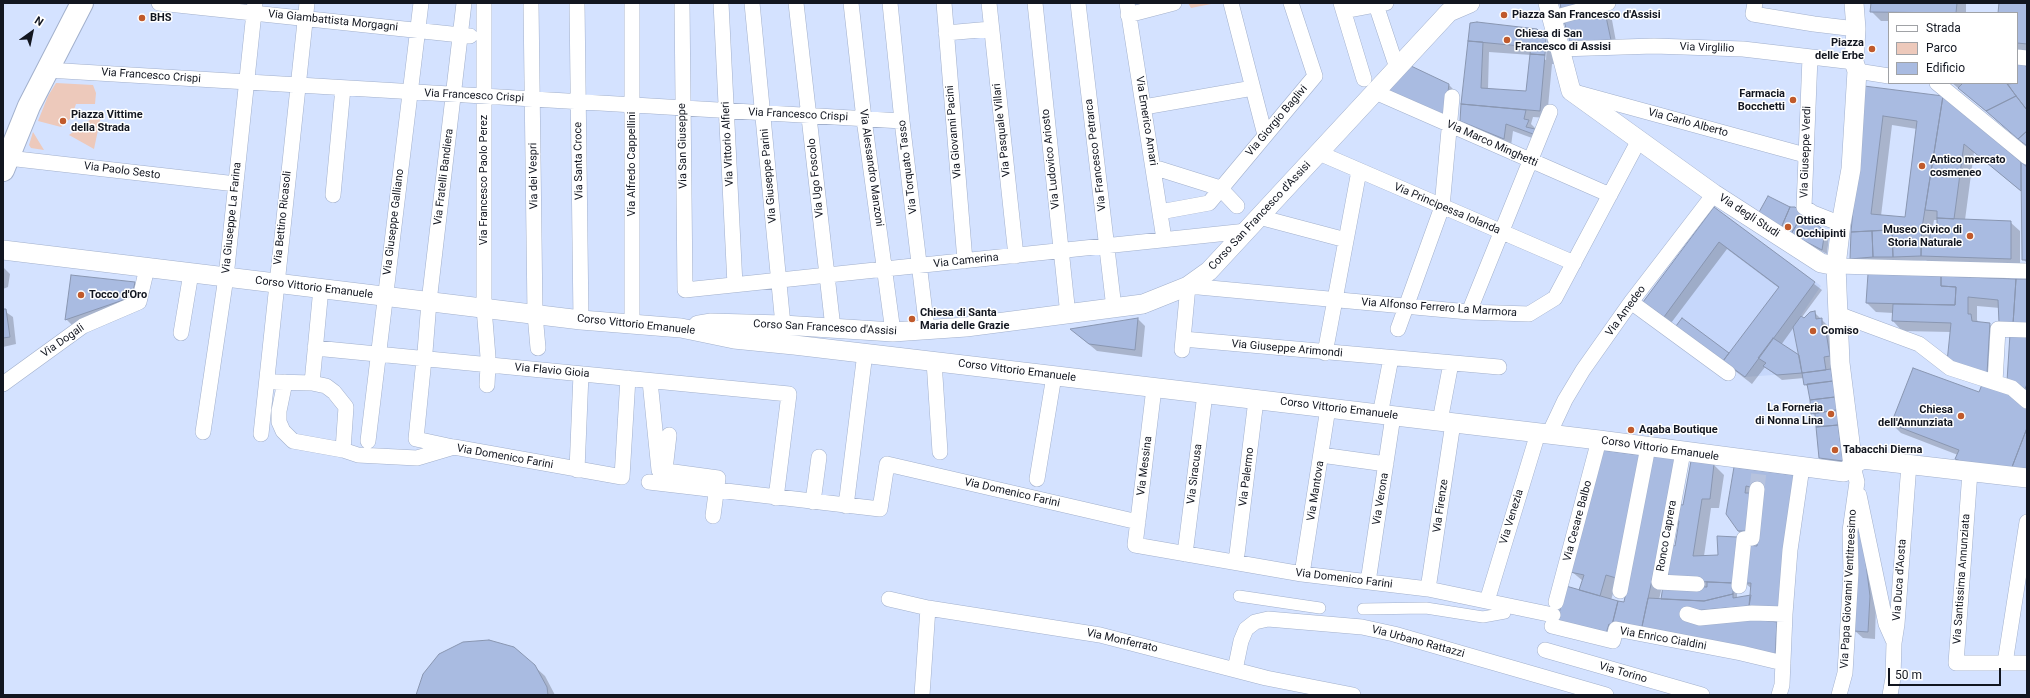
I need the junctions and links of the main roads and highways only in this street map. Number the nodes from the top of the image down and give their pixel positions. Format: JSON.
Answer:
{"nodes":[{"id":1,"x":82,"y":3,"type":"edge"},
{"id":2,"x":5,"y":164,"type":"edge"}],
"edges":[{"from":1,"to":2,"type":"main road"}]}
